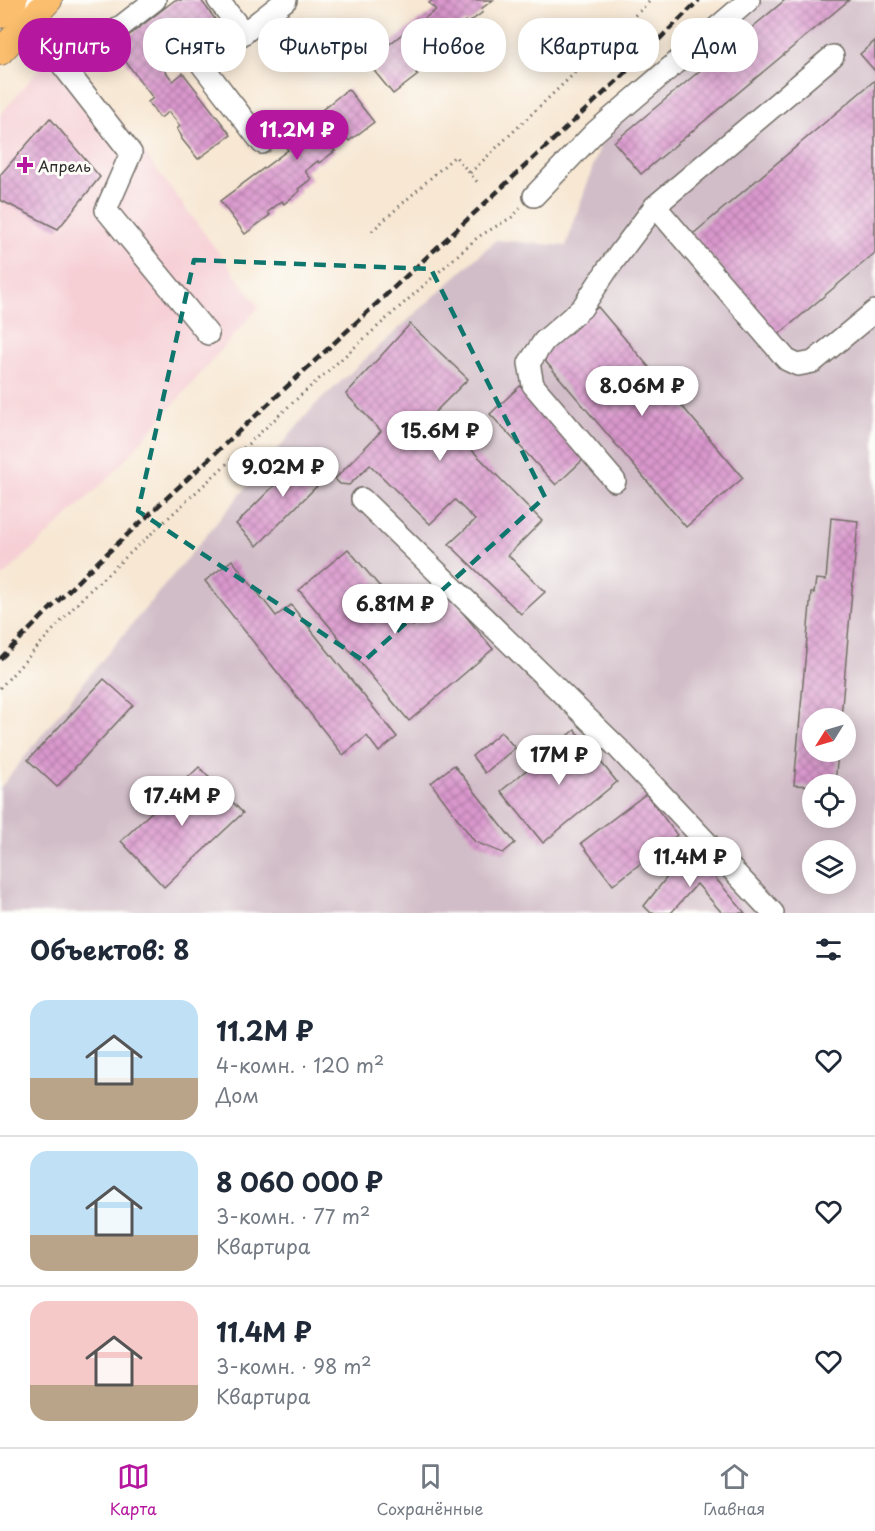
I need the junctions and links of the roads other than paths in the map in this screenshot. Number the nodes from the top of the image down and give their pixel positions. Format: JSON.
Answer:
{"nodes":[{"id":1,"x":49,"y":0,"type":"edge"},
{"id":2,"x":155,"y":0,"type":"edge"},
{"id":3,"x":218,"y":0,"type":"edge"},
{"id":4,"x":286,"y":0,"type":"edge"},
{"id":5,"x":749,"y":0,"type":"edge"},
{"id":6,"x":22,"y":7,"type":"edge"},
{"id":7,"x":0,"y":15,"type":"edge"},
{"id":8,"x":232,"y":18,"type":"edge"},
{"id":9,"x":131,"y":19,"type":"edge"},
{"id":10,"x":246,"y":31,"type":"edge"},
{"id":11,"x":0,"y":52,"type":"edge"},
{"id":12,"x":833,"y":56,"type":"dead end"},
{"id":13,"x":68,"y":72,"type":"edge"},
{"id":14,"x":207,"y":72,"type":"edge"},
{"id":15,"x":262,"y":142,"type":"dead end"},
{"id":16,"x":534,"y":196,"type":"road end"},
{"id":17,"x":655,"y":206,"type":"junction"},
{"id":18,"x":875,"y":310,"type":"edge"},
{"id":19,"x":208,"y":334,"type":"dead end"},
{"id":20,"x":615,"y":481,"type":"dead end"},
{"id":21,"x":362,"y":500,"type":"dead end"},
{"id":22,"x":773,"y":913,"type":"edge"}],
"edges":[{"from":1,"to":6,"type":"main road"},
{"from":2,"to":9,"type":"street"},
{"from":3,"to":8,"type":"street"},
{"from":4,"to":10,"type":"street"},
{"from":5,"to":16,"type":"street"},
{"from":6,"to":7,"type":"main road"},
{"from":6,"to":11,"type":"main road"},
{"from":12,"to":17,"type":"street"},
{"from":13,"to":19,"type":"street"},
{"from":14,"to":15,"type":"street"},
{"from":17,"to":18,"type":"street"},
{"from":17,"to":20,"type":"street"},
{"from":21,"to":22,"type":"street"}]}
